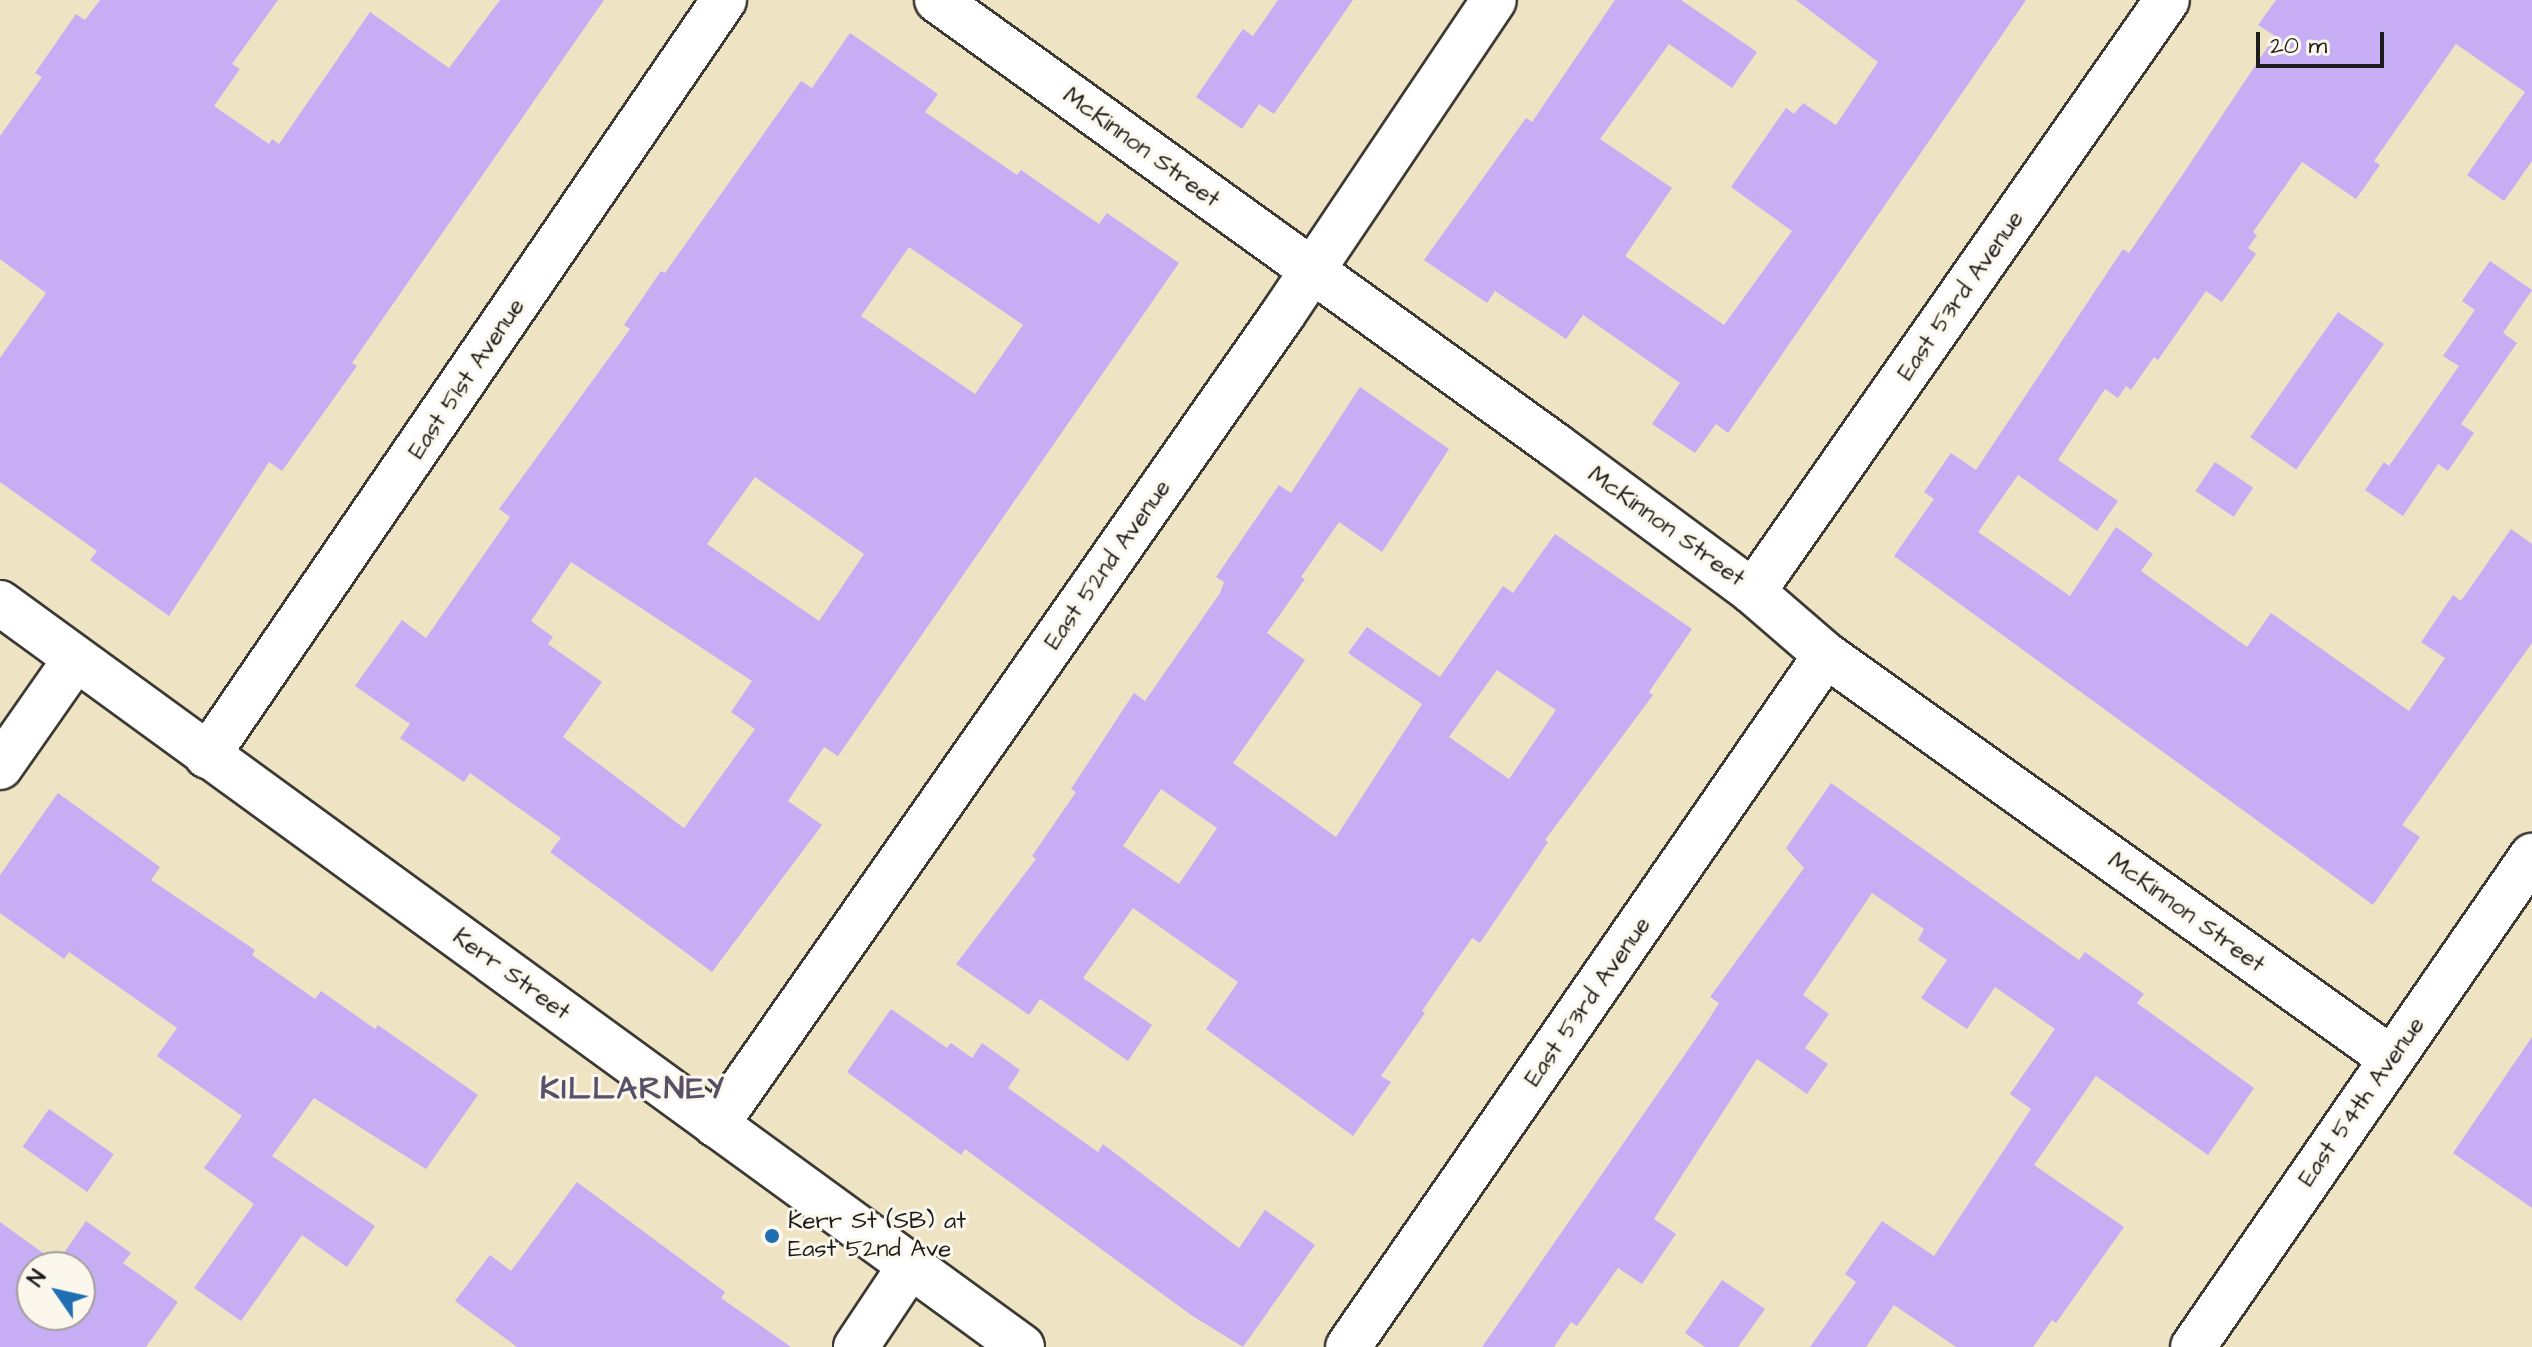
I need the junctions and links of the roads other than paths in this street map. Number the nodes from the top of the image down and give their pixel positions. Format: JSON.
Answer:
{"nodes":[{"id":1,"x":724,"y":0,"type":"edge"},
{"id":2,"x":937,"y":0,"type":"edge"},
{"id":3,"x":1494,"y":0,"type":"edge"},
{"id":4,"x":2167,"y":0,"type":"edge"},
{"id":5,"x":1311,"y":270,"type":"junction"},
{"id":6,"x":1753,"y":592,"type":"junction"},
{"id":7,"x":0,"y":603,"type":"edge"},
{"id":8,"x":1826,"y":655,"type":"junction"},
{"id":9,"x":75,"y":660,"type":"junction"},
{"id":10,"x":207,"y":756,"type":"junction"},
{"id":11,"x":0,"y":767,"type":"edge"},
{"id":12,"x":2532,"y":856,"type":"edge"},
{"id":13,"x":2392,"y":1059,"type":"junction"},
{"id":14,"x":716,"y":1125,"type":"junction"},
{"id":15,"x":910,"y":1266,"type":"junction"},
{"id":16,"x":856,"y":1347,"type":"edge"},
{"id":17,"x":1022,"y":1347,"type":"edge"},
{"id":18,"x":1348,"y":1347,"type":"edge"},
{"id":19,"x":2193,"y":1347,"type":"edge"}],
"edges":[{"from":1,"to":10,"type":"street","name":"East 51st Avenue"},
{"from":2,"to":5,"type":"street","name":"McKinnon Street"},
{"from":3,"to":5,"type":"street","name":"East 52nd Avenue"},
{"from":4,"to":6,"type":"street","name":"East 53rd Avenue"},
{"from":5,"to":6,"type":"street","name":"McKinnon Street"},
{"from":5,"to":14,"type":"street","name":"East 52nd Avenue"},
{"from":6,"to":8,"type":"street","name":"McKinnon Street"},
{"from":7,"to":9,"type":"street","name":"Kerr Street"},
{"from":8,"to":13,"type":"street","name":"McKinnon Street"},
{"from":8,"to":18,"type":"street","name":"East 53rd Avenue"},
{"from":9,"to":10,"type":"street","name":"Kerr Street"},
{"from":9,"to":11,"type":"street"},
{"from":10,"to":14,"type":"street","name":"Kerr Street"},
{"from":12,"to":13,"type":"street","name":"East 54th Avenue"},
{"from":13,"to":19,"type":"street","name":"East 54th Avenue"},
{"from":14,"to":15,"type":"street","name":"Kerr Street"},
{"from":15,"to":16,"type":"street"},
{"from":15,"to":17,"type":"street","name":"Kerr Street"}]}
